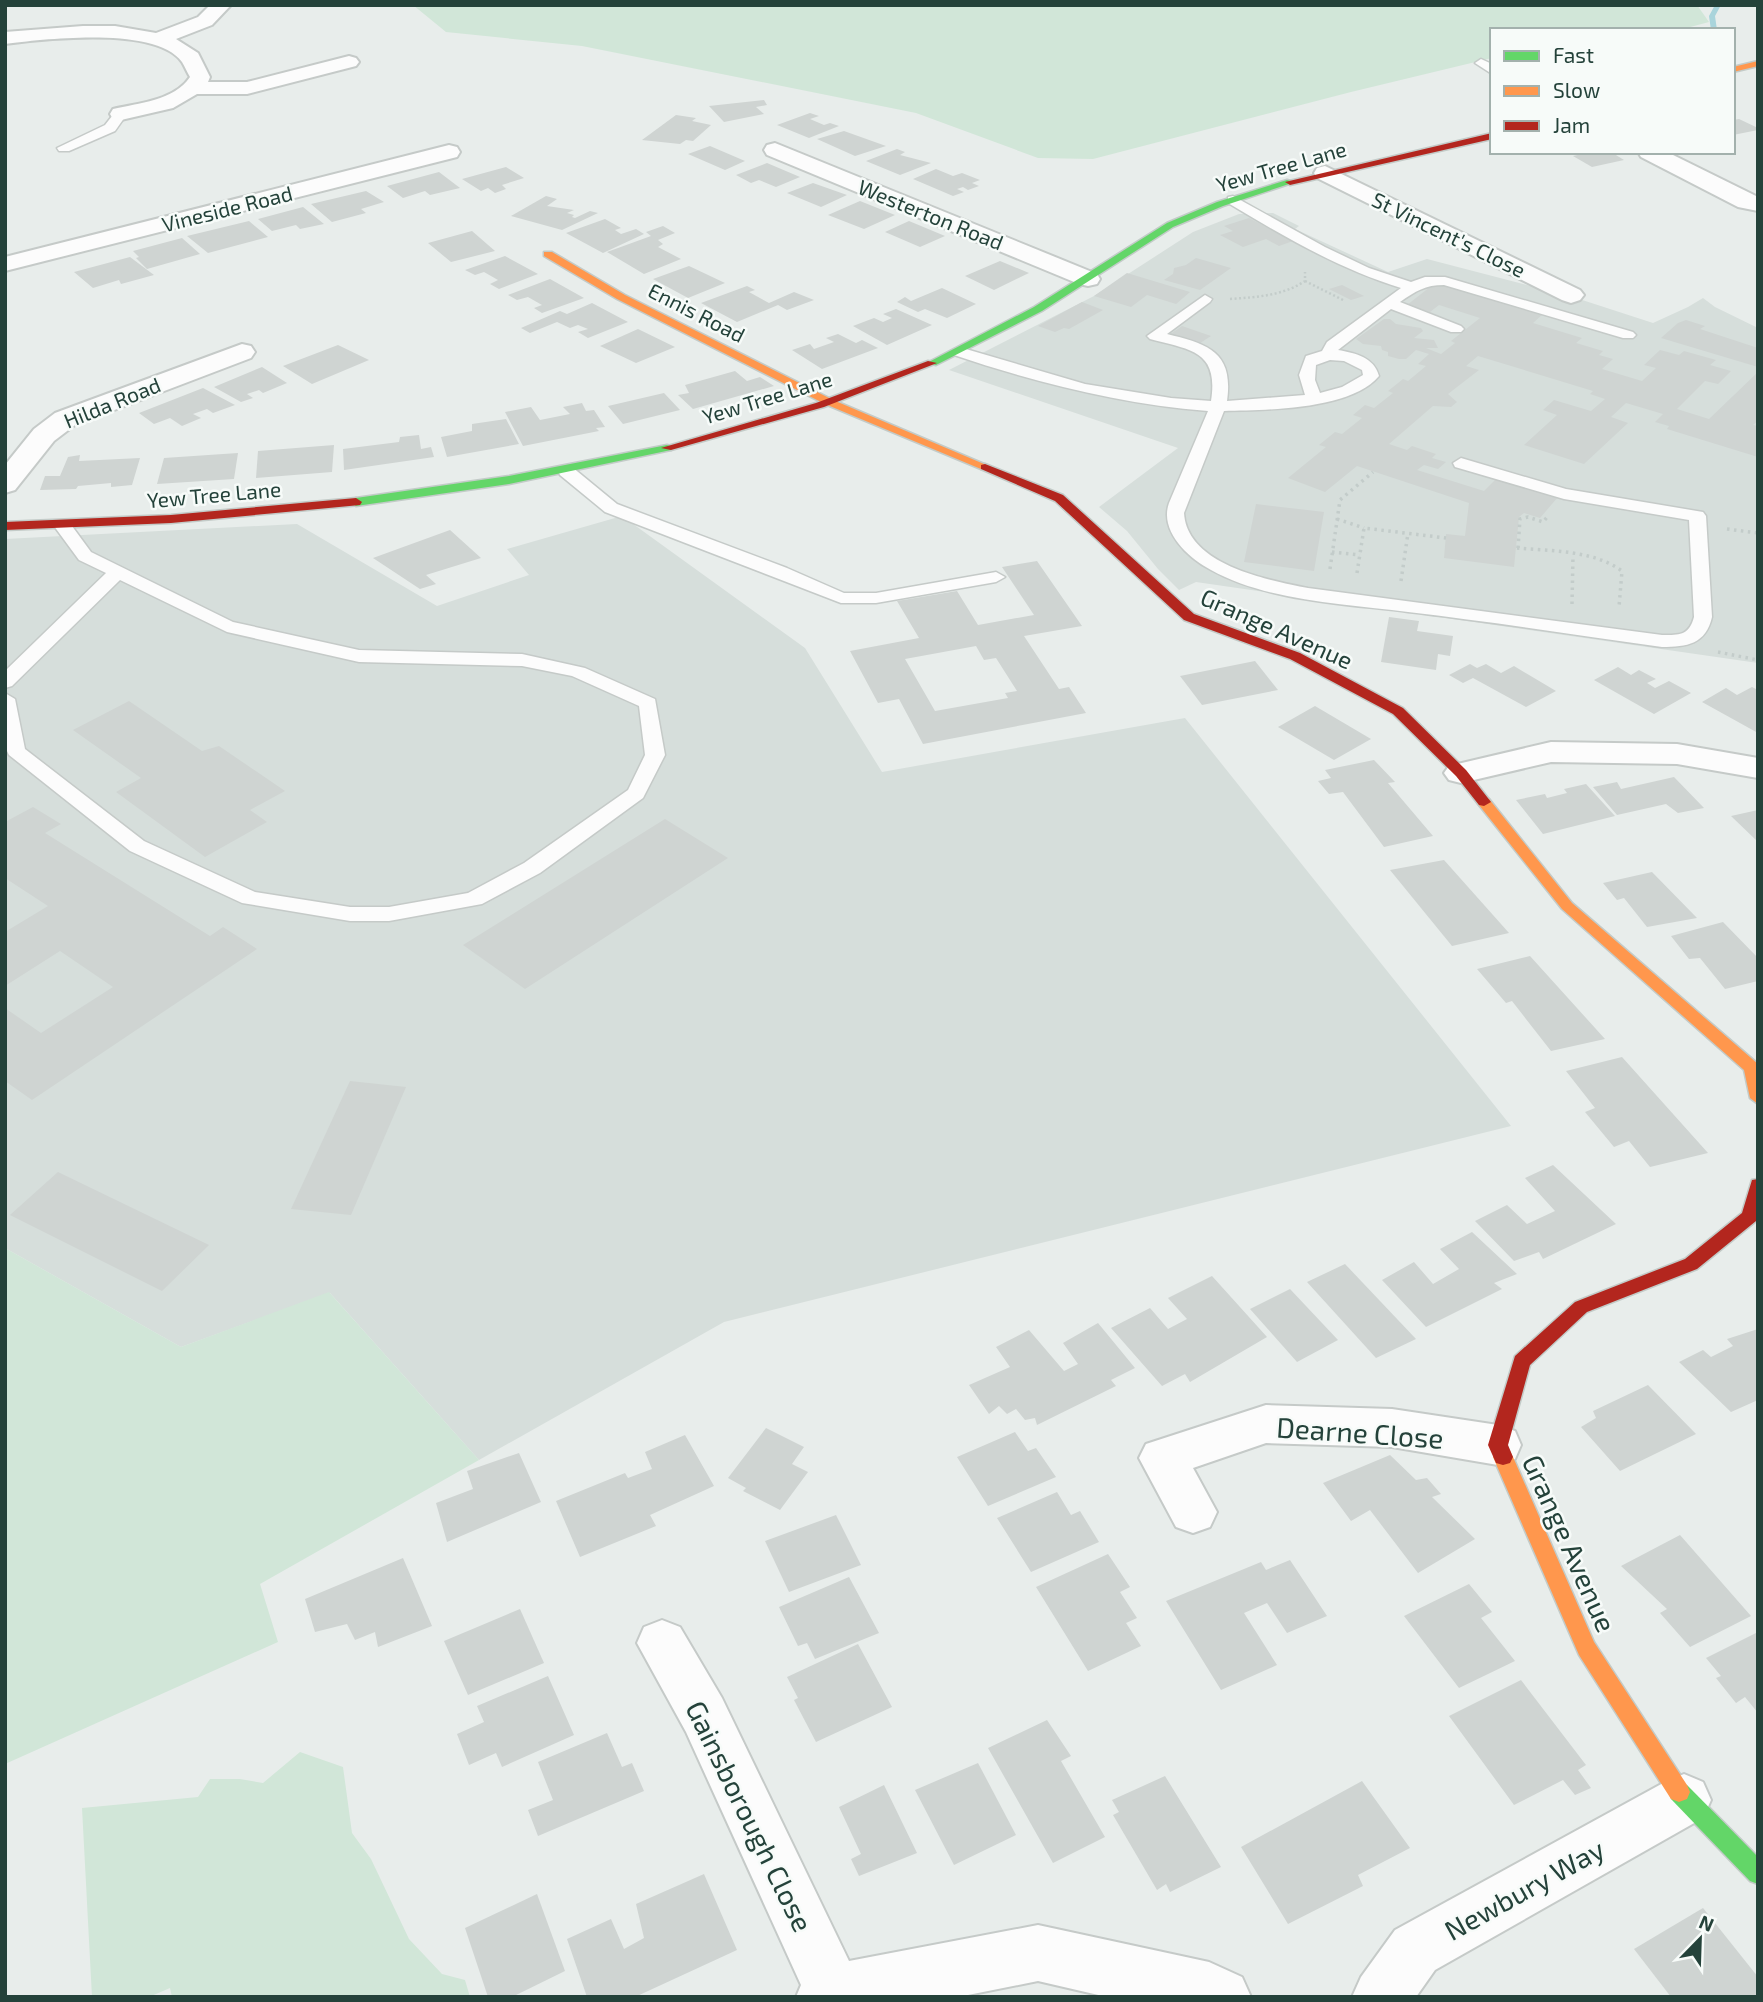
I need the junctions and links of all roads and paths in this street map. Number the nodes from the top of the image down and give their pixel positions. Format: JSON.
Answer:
{"nodes":[{"id":1,"x":221,"y":5,"type":"edge"},
{"id":2,"x":54,"y":11,"type":"dead end"},
{"id":3,"x":48,"y":32,"type":"junction"},
{"id":4,"x":5,"y":38,"type":"edge"},
{"id":5,"x":156,"y":40,"type":"junction"},
{"id":6,"x":349,"y":62,"type":"dead end"},
{"id":7,"x":1758,"y":63,"type":"edge"},
{"id":8,"x":1735,"y":69,"type":"edge"},
{"id":9,"x":193,"y":88,"type":"junction"},
{"id":10,"x":121,"y":114,"type":"joint"},
{"id":11,"x":1490,"y":136,"type":"edge"},
{"id":12,"x":64,"y":148,"type":"dead end"},
{"id":13,"x":775,"y":150,"type":"dead end"},
{"id":14,"x":449,"y":152,"type":"dead end"},
{"id":15,"x":1653,"y":154,"type":"edge"},
{"id":16,"x":1325,"y":173,"type":"junction"},
{"id":17,"x":1233,"y":201,"type":"junction"},
{"id":18,"x":1758,"y":205,"type":"edge"},
{"id":19,"x":548,"y":254,"type":"dead end"},
{"id":20,"x":5,"y":264,"type":"edge"},
{"id":21,"x":1297,"y":268,"type":"dead end"},
{"id":22,"x":1088,"y":279,"type":"junction"},
{"id":23,"x":1305,"y":281,"type":"junction"},
{"id":24,"x":1412,"y":286,"type":"junction"},
{"id":25,"x":1571,"y":295,"type":"dead end"},
{"id":26,"x":1205,"y":299,"type":"joint"},
{"id":27,"x":1388,"y":303,"type":"junction"},
{"id":28,"x":1372,"y":314,"type":"junction"},
{"id":29,"x":1456,"y":329,"type":"dead end"},
{"id":30,"x":1628,"y":335,"type":"dead end"},
{"id":31,"x":242,"y":352,"type":"dead end"},
{"id":32,"x":959,"y":352,"type":"junction"},
{"id":33,"x":1329,"y":355,"type":"junction"},
{"id":34,"x":1316,"y":399,"type":"junction"},
{"id":35,"x":829,"y":402,"type":"junction"},
{"id":36,"x":1217,"y":406,"type":"junction"},
{"id":37,"x":1461,"y":463,"type":"dead end"},
{"id":38,"x":566,"y":471,"type":"junction"},
{"id":39,"x":1373,"y":472,"type":"dead end"},
{"id":40,"x":5,"y":484,"type":"edge"},
{"id":41,"x":1337,"y":519,"type":"junction"},
{"id":42,"x":5,"y":526,"type":"edge"},
{"id":43,"x":63,"y":526,"type":"junction"},
{"id":44,"x":1363,"y":528,"type":"dead end"},
{"id":45,"x":1408,"y":533,"type":"dead end"},
{"id":46,"x":1516,"y":548,"type":"dead end"},
{"id":47,"x":1332,"y":552,"type":"junction"},
{"id":48,"x":1360,"y":555,"type":"dead end"},
{"id":49,"x":1573,"y":556,"type":"junction"},
{"id":50,"x":117,"y":573,"type":"junction"},
{"id":51,"x":996,"y":577,"type":"dead end"},
{"id":52,"x":1401,"y":584,"type":"dead end"},
{"id":53,"x":1326,"y":594,"type":"junction"},
{"id":54,"x":1571,"y":628,"type":"junction"},
{"id":55,"x":1618,"y":635,"type":"junction"},
{"id":56,"x":1693,"y":638,"type":"junction"},
{"id":57,"x":1758,"y":660,"type":"edge"},
{"id":58,"x":5,"y":682,"type":"edge"},
{"id":59,"x":5,"y":699,"type":"edge"},
{"id":60,"x":1758,"y":768,"type":"edge"},
{"id":61,"x":1461,"y":773,"type":"junction"},
{"id":62,"x":1758,"y":1098,"type":"edge"},
{"id":63,"x":1758,"y":1185,"type":"edge"},
{"id":64,"x":1498,"y":1445,"type":"junction"},
{"id":65,"x":1193,"y":1512,"type":"dead end"},
{"id":66,"x":662,"y":1643,"type":"dead end"},
{"id":67,"x":1684,"y":1800,"type":"junction"},
{"id":68,"x":1758,"y":1873,"type":"edge"},
{"id":69,"x":829,"y":1994,"type":"edge"},
{"id":70,"x":1222,"y":1997,"type":"edge"},
{"id":71,"x":1381,"y":1997,"type":"edge"}],
"edges":[{"from":1,"to":5,"type":"street"},
{"from":2,"to":3,"type":"street"},
{"from":3,"to":4,"type":"street"},
{"from":3,"to":5,"type":"street"},
{"from":5,"to":9,"type":"street"},
{"from":6,"to":9,"type":"street"},
{"from":7,"to":8,"type":"street"},
{"from":9,"to":10,"type":"street"},
{"from":10,"to":12,"type":"lane"},
{"from":11,"to":16,"type":"street","name":"Yew Tree Lane"},
{"from":13,"to":22,"type":"street","name":"Westerton Road"},
{"from":14,"to":20,"type":"street","name":"Vineside Road"},
{"from":15,"to":18,"type":"street"},
{"from":16,"to":17,"type":"street","name":"Yew Tree Lane"},
{"from":16,"to":25,"type":"street","name":"St Vincent's Close"},
{"from":17,"to":22,"type":"street","name":"Yew Tree Lane"},
{"from":17,"to":24,"type":"lane"},
{"from":19,"to":35,"type":"street","name":"Ennis Road"},
{"from":21,"to":23,"type":"path"},
{"from":22,"to":32,"type":"street","name":"Yew Tree Lane"},
{"from":23,"to":26,"type":"path"},
{"from":23,"to":28,"type":"path"},
{"from":24,"to":27,"type":"lane"},
{"from":24,"to":30,"type":"lane"},
{"from":26,"to":36,"type":"lane"},
{"from":27,"to":28,"type":"lane"},
{"from":27,"to":29,"type":"lane"},
{"from":28,"to":33,"type":"lane"},
{"from":31,"to":40,"type":"street","name":"Hilda Road"},
{"from":32,"to":35,"type":"street","name":"Yew Tree Lane"},
{"from":32,"to":36,"type":"lane"},
{"from":33,"to":34,"type":"lane"},
{"from":33,"to":34,"type":"lane"},
{"from":34,"to":36,"type":"lane"},
{"from":35,"to":38,"type":"street","name":"Yew Tree Lane"},
{"from":35,"to":61,"type":"street","name":"Grange Avenue"},
{"from":36,"to":53,"type":"lane"},
{"from":37,"to":56,"type":"lane"},
{"from":38,"to":43,"type":"street","name":"Yew Tree Lane"},
{"from":38,"to":51,"type":"lane"},
{"from":39,"to":41,"type":"path"},
{"from":41,"to":44,"type":"path"},
{"from":41,"to":47,"type":"path"},
{"from":42,"to":43,"type":"street","name":"Yew Tree Lane"},
{"from":43,"to":50,"type":"lane"},
{"from":45,"to":52,"type":"path"},
{"from":46,"to":49,"type":"path"},
{"from":47,"to":48,"type":"path"},
{"from":47,"to":53,"type":"path"},
{"from":49,"to":54,"type":"path"},
{"from":49,"to":55,"type":"path"},
{"from":50,"to":58,"type":"lane"},
{"from":50,"to":59,"type":"lane"},
{"from":53,"to":54,"type":"lane"},
{"from":54,"to":55,"type":"lane"},
{"from":55,"to":56,"type":"lane"},
{"from":56,"to":57,"type":"path"},
{"from":60,"to":61,"type":"street"},
{"from":61,"to":62,"type":"street","name":"Grange Avenue"},
{"from":63,"to":64,"type":"street","name":"Grange Avenue"},
{"from":64,"to":65,"type":"street","name":"Dearne Close"},
{"from":64,"to":67,"type":"street","name":"Grange Avenue"},
{"from":66,"to":69,"type":"street","name":"Gainsborough Close"},
{"from":67,"to":68,"type":"street","name":"Grange Avenue"},
{"from":67,"to":71,"type":"street","name":"Newbury Way"},
{"from":69,"to":70,"type":"street","name":"Gainsborough Close"}]}
